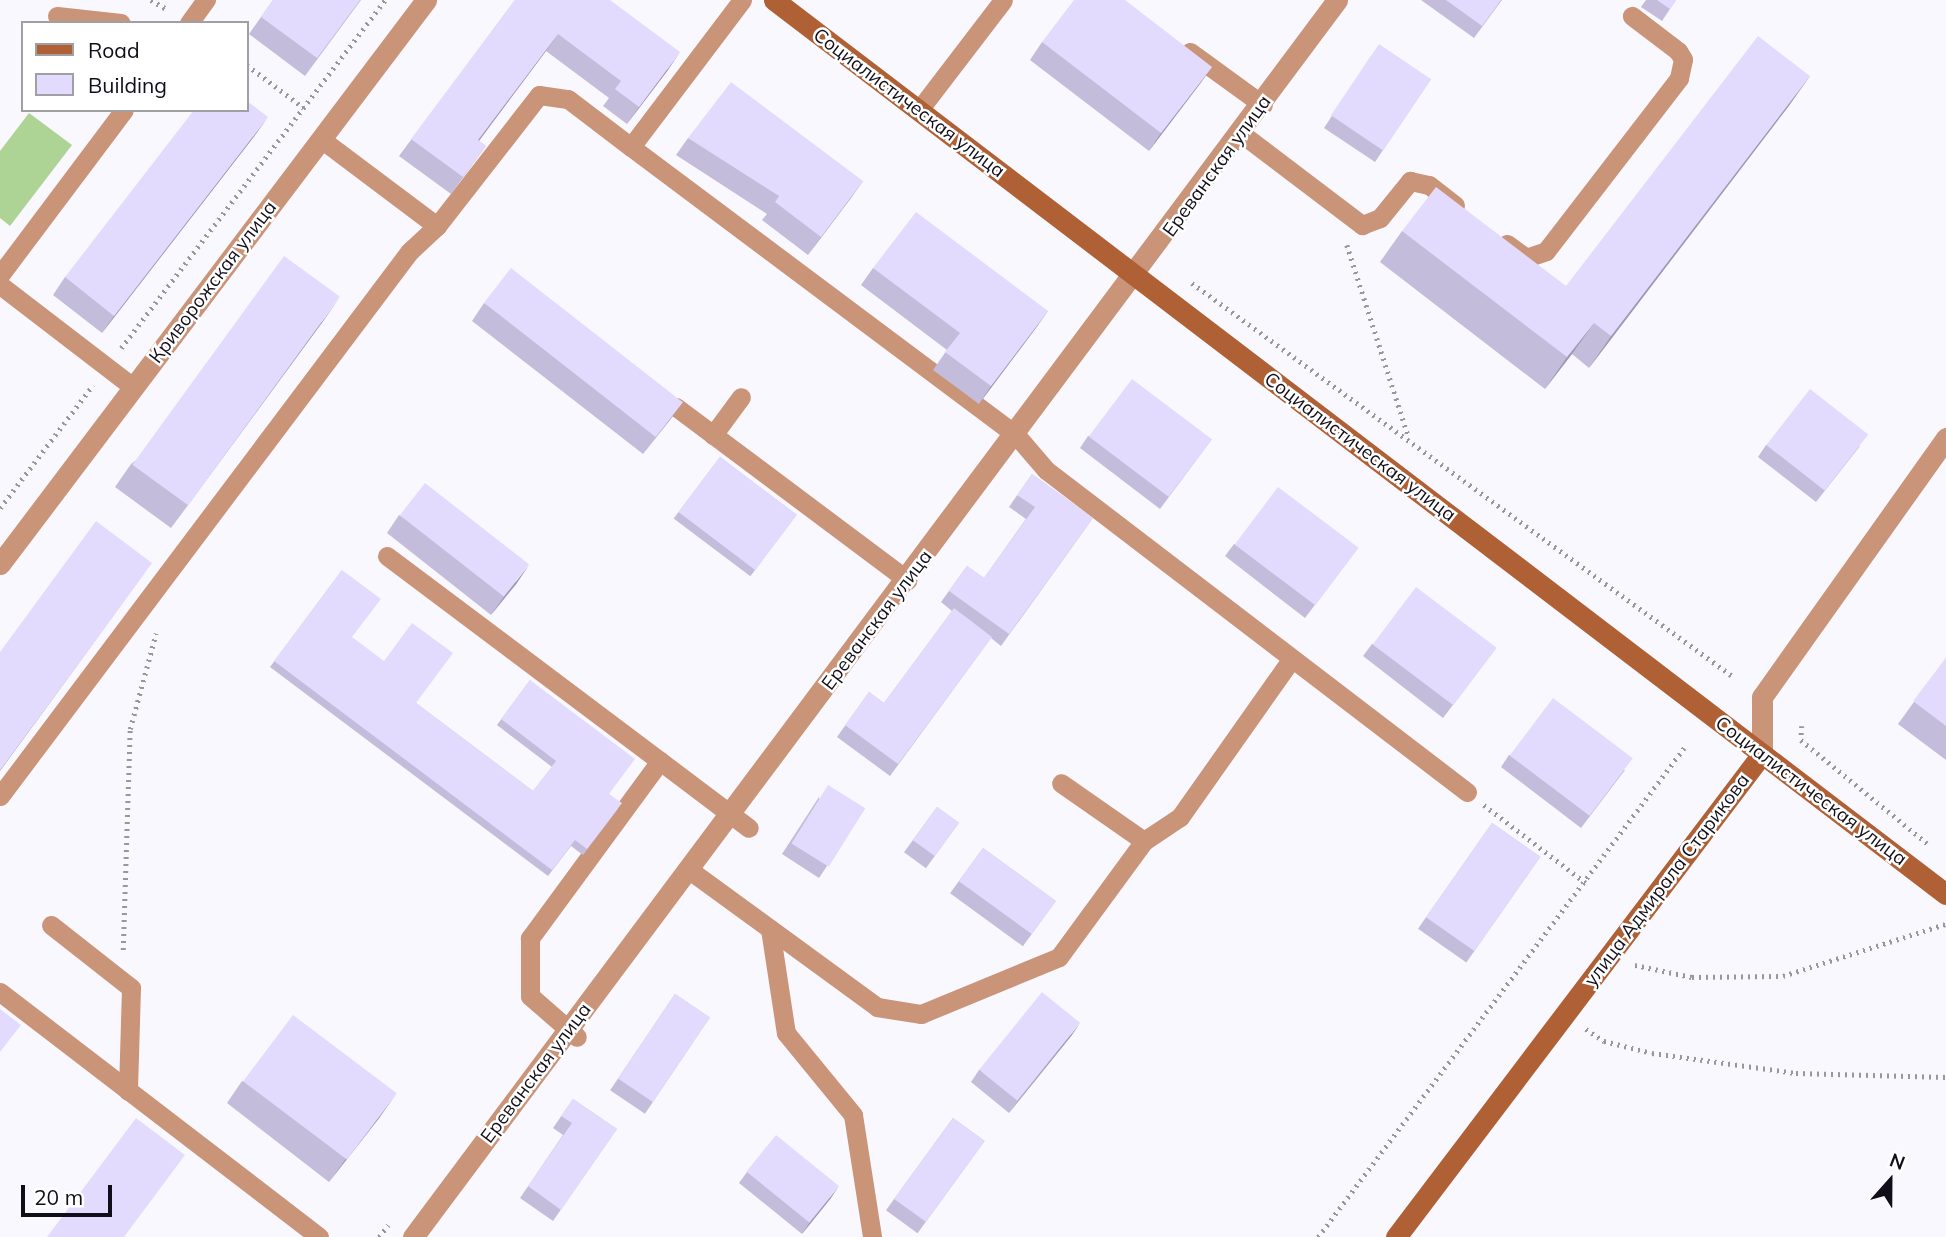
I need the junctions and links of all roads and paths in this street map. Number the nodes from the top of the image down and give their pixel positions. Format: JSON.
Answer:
{"nodes":[{"id":1,"x":206,"y":0,"type":"edge"},
{"id":2,"x":385,"y":0,"type":"edge"},
{"id":3,"x":426,"y":0,"type":"edge"},
{"id":4,"x":742,"y":0,"type":"edge"},
{"id":5,"x":774,"y":0,"type":"edge"},
{"id":6,"x":1003,"y":0,"type":"edge"},
{"id":7,"x":1328,"y":3,"type":"edge"},
{"id":8,"x":57,"y":16,"type":"dead end"},
{"id":9,"x":1632,"y":16,"type":"dead end"},
{"id":10,"x":103,"y":21,"type":"edge"},
{"id":11,"x":190,"y":21,"type":"edge"},
{"id":12,"x":1173,"y":40,"type":"edge"},
{"id":13,"x":248,"y":66,"type":"edge"},
{"id":14,"x":1263,"y":105,"type":"junction"},
{"id":15,"x":304,"y":108,"type":"junction"},
{"id":16,"x":919,"y":110,"type":"junction"},
{"id":17,"x":122,"y":112,"type":"edge"},
{"id":18,"x":325,"y":133,"type":"junction"},
{"id":19,"x":1242,"y":134,"type":"junction"},
{"id":20,"x":631,"y":147,"type":"junction"},
{"id":21,"x":1362,"y":225,"type":"junction"},
{"id":22,"x":438,"y":226,"type":"junction"},
{"id":23,"x":0,"y":275,"type":"edge"},
{"id":24,"x":1181,"y":275,"type":"dead end"},
{"id":25,"x":1136,"y":276,"type":"junction"},
{"id":26,"x":0,"y":285,"type":"edge"},
{"id":27,"x":107,"y":367,"type":"junction"},
{"id":28,"x":133,"y":387,"type":"junction"},
{"id":29,"x":741,"y":397,"type":"dead end"},
{"id":30,"x":676,"y":407,"type":"edge"},
{"id":31,"x":713,"y":435,"type":"junction"},
{"id":32,"x":1016,"y":435,"type":"junction"},
{"id":33,"x":1408,"y":435,"type":"junction"},
{"id":34,"x":1946,"y":438,"type":"edge"},
{"id":35,"x":0,"y":508,"type":"edge"},
{"id":36,"x":387,"y":556,"type":"dead end"},
{"id":37,"x":0,"y":564,"type":"edge"},
{"id":38,"x":907,"y":580,"type":"junction"},
{"id":39,"x":158,"y":627,"type":"dead end"},
{"id":40,"x":1292,"y":658,"type":"junction"},
{"id":41,"x":1735,"y":678,"type":"dead end"},
{"id":42,"x":1802,"y":726,"type":"dead end"},
{"id":43,"x":1684,"y":748,"type":"dead end"},
{"id":44,"x":1762,"y":754,"type":"junction"},
{"id":45,"x":660,"y":761,"type":"junction"},
{"id":46,"x":1061,"y":783,"type":"dead end"},
{"id":47,"x":1467,"y":792,"type":"joint"},
{"id":48,"x":0,"y":796,"type":"edge"},
{"id":49,"x":730,"y":813,"type":"junction"},
{"id":50,"x":749,"y":828,"type":"dead end"},
{"id":51,"x":1144,"y":841,"type":"junction"},
{"id":52,"x":1936,"y":850,"type":"dead end"},
{"id":53,"x":688,"y":869,"type":"junction"},
{"id":54,"x":1586,"y":883,"type":"junction"},
{"id":55,"x":1946,"y":894,"type":"edge"},
{"id":56,"x":1946,"y":924,"type":"edge"},
{"id":57,"x":51,"y":925,"type":"dead end"},
{"id":58,"x":770,"y":929,"type":"junction"},
{"id":59,"x":1612,"y":952,"type":"junction"},
{"id":60,"x":122,"y":979,"type":"junction"},
{"id":61,"x":0,"y":992,"type":"edge"},
{"id":62,"x":1564,"y":1015,"type":"junction"},
{"id":63,"x":573,"y":1033,"type":"junction"},
{"id":64,"x":1946,"y":1077,"type":"edge"},
{"id":65,"x":128,"y":1091,"type":"junction"},
{"id":66,"x":318,"y":1237,"type":"edge"},
{"id":67,"x":413,"y":1237,"type":"edge"},
{"id":68,"x":872,"y":1237,"type":"edge"},
{"id":69,"x":1318,"y":1237,"type":"edge"},
{"id":70,"x":1396,"y":1237,"type":"edge"}],
"edges":[{"from":1,"to":11,"type":"lane"},
{"from":2,"to":15,"type":"path"},
{"from":3,"to":18,"type":"street","name":"Криворожская улица"},
{"from":4,"to":20,"type":"lane"},
{"from":5,"to":16,"type":"street","name":"Социалистическая улица"},
{"from":6,"to":16,"type":"lane"},
{"from":7,"to":14,"type":"street","name":"Ереванская улица"},
{"from":8,"to":10,"type":"lane"},
{"from":9,"to":21,"type":"lane"},
{"from":12,"to":14,"type":"lane"},
{"from":13,"to":15,"type":"path"},
{"from":14,"to":19,"type":"street","name":"Ереванская улица"},
{"from":15,"to":18,"type":"path"},
{"from":15,"to":27,"type":"path"},
{"from":16,"to":25,"type":"street","name":"Социалистическая улица"},
{"from":17,"to":23,"type":"lane"},
{"from":18,"to":22,"type":"lane"},
{"from":18,"to":28,"type":"street","name":"Криворожская улица"},
{"from":19,"to":21,"type":"lane"},
{"from":19,"to":25,"type":"street","name":"Ереванская улица"},
{"from":20,"to":22,"type":"lane"},
{"from":20,"to":32,"type":"lane"},
{"from":21,"to":33,"type":"path"},
{"from":22,"to":48,"type":"lane"},
{"from":24,"to":33,"type":"path"},
{"from":25,"to":32,"type":"street","name":"Ереванская улица"},
{"from":25,"to":44,"type":"street","name":"Социалистическая улица"},
{"from":26,"to":27,"type":"lane"},
{"from":27,"to":28,"type":"lane"},
{"from":27,"to":35,"type":"path"},
{"from":28,"to":37,"type":"street","name":"Криворожская улица"},
{"from":29,"to":31,"type":"lane"},
{"from":30,"to":31,"type":"lane"},
{"from":31,"to":38,"type":"lane"},
{"from":32,"to":38,"type":"street","name":"Ереванская улица"},
{"from":32,"to":40,"type":"lane"},
{"from":33,"to":41,"type":"path"},
{"from":34,"to":44,"type":"street","name":"улица Адмирала Старикова"},
{"from":36,"to":45,"type":"lane"},
{"from":38,"to":49,"type":"street","name":"Ереванская улица"},
{"from":39,"to":60,"type":"path"},
{"from":40,"to":47,"type":"lane"},
{"from":40,"to":51,"type":"lane"},
{"from":42,"to":52,"type":"path"},
{"from":43,"to":54,"type":"path"},
{"from":44,"to":55,"type":"street","name":"Социалистическая улица"},
{"from":44,"to":59,"type":"street","name":"улица Адмирала Старикова"},
{"from":45,"to":49,"type":"lane"},
{"from":45,"to":63,"type":"lane"},
{"from":46,"to":51,"type":"lane"},
{"from":47,"to":54,"type":"path"},
{"from":49,"to":50,"type":"lane"},
{"from":49,"to":53,"type":"street","name":"Ереванская улица"},
{"from":51,"to":58,"type":"lane"},
{"from":53,"to":58,"type":"lane"},
{"from":53,"to":63,"type":"street","name":"Ереванская улица"},
{"from":54,"to":69,"type":"path"},
{"from":56,"to":59,"type":"path"},
{"from":57,"to":60,"type":"lane"},
{"from":58,"to":68,"type":"lane"},
{"from":59,"to":62,"type":"street","name":"улица Адмирала Старикова"},
{"from":60,"to":65,"type":"lane"},
{"from":61,"to":65,"type":"lane"},
{"from":62,"to":64,"type":"path"},
{"from":62,"to":70,"type":"street","name":"улица Адмирала Старикова"},
{"from":63,"to":67,"type":"street","name":"Ереванская улица"},
{"from":65,"to":66,"type":"lane"}]}
